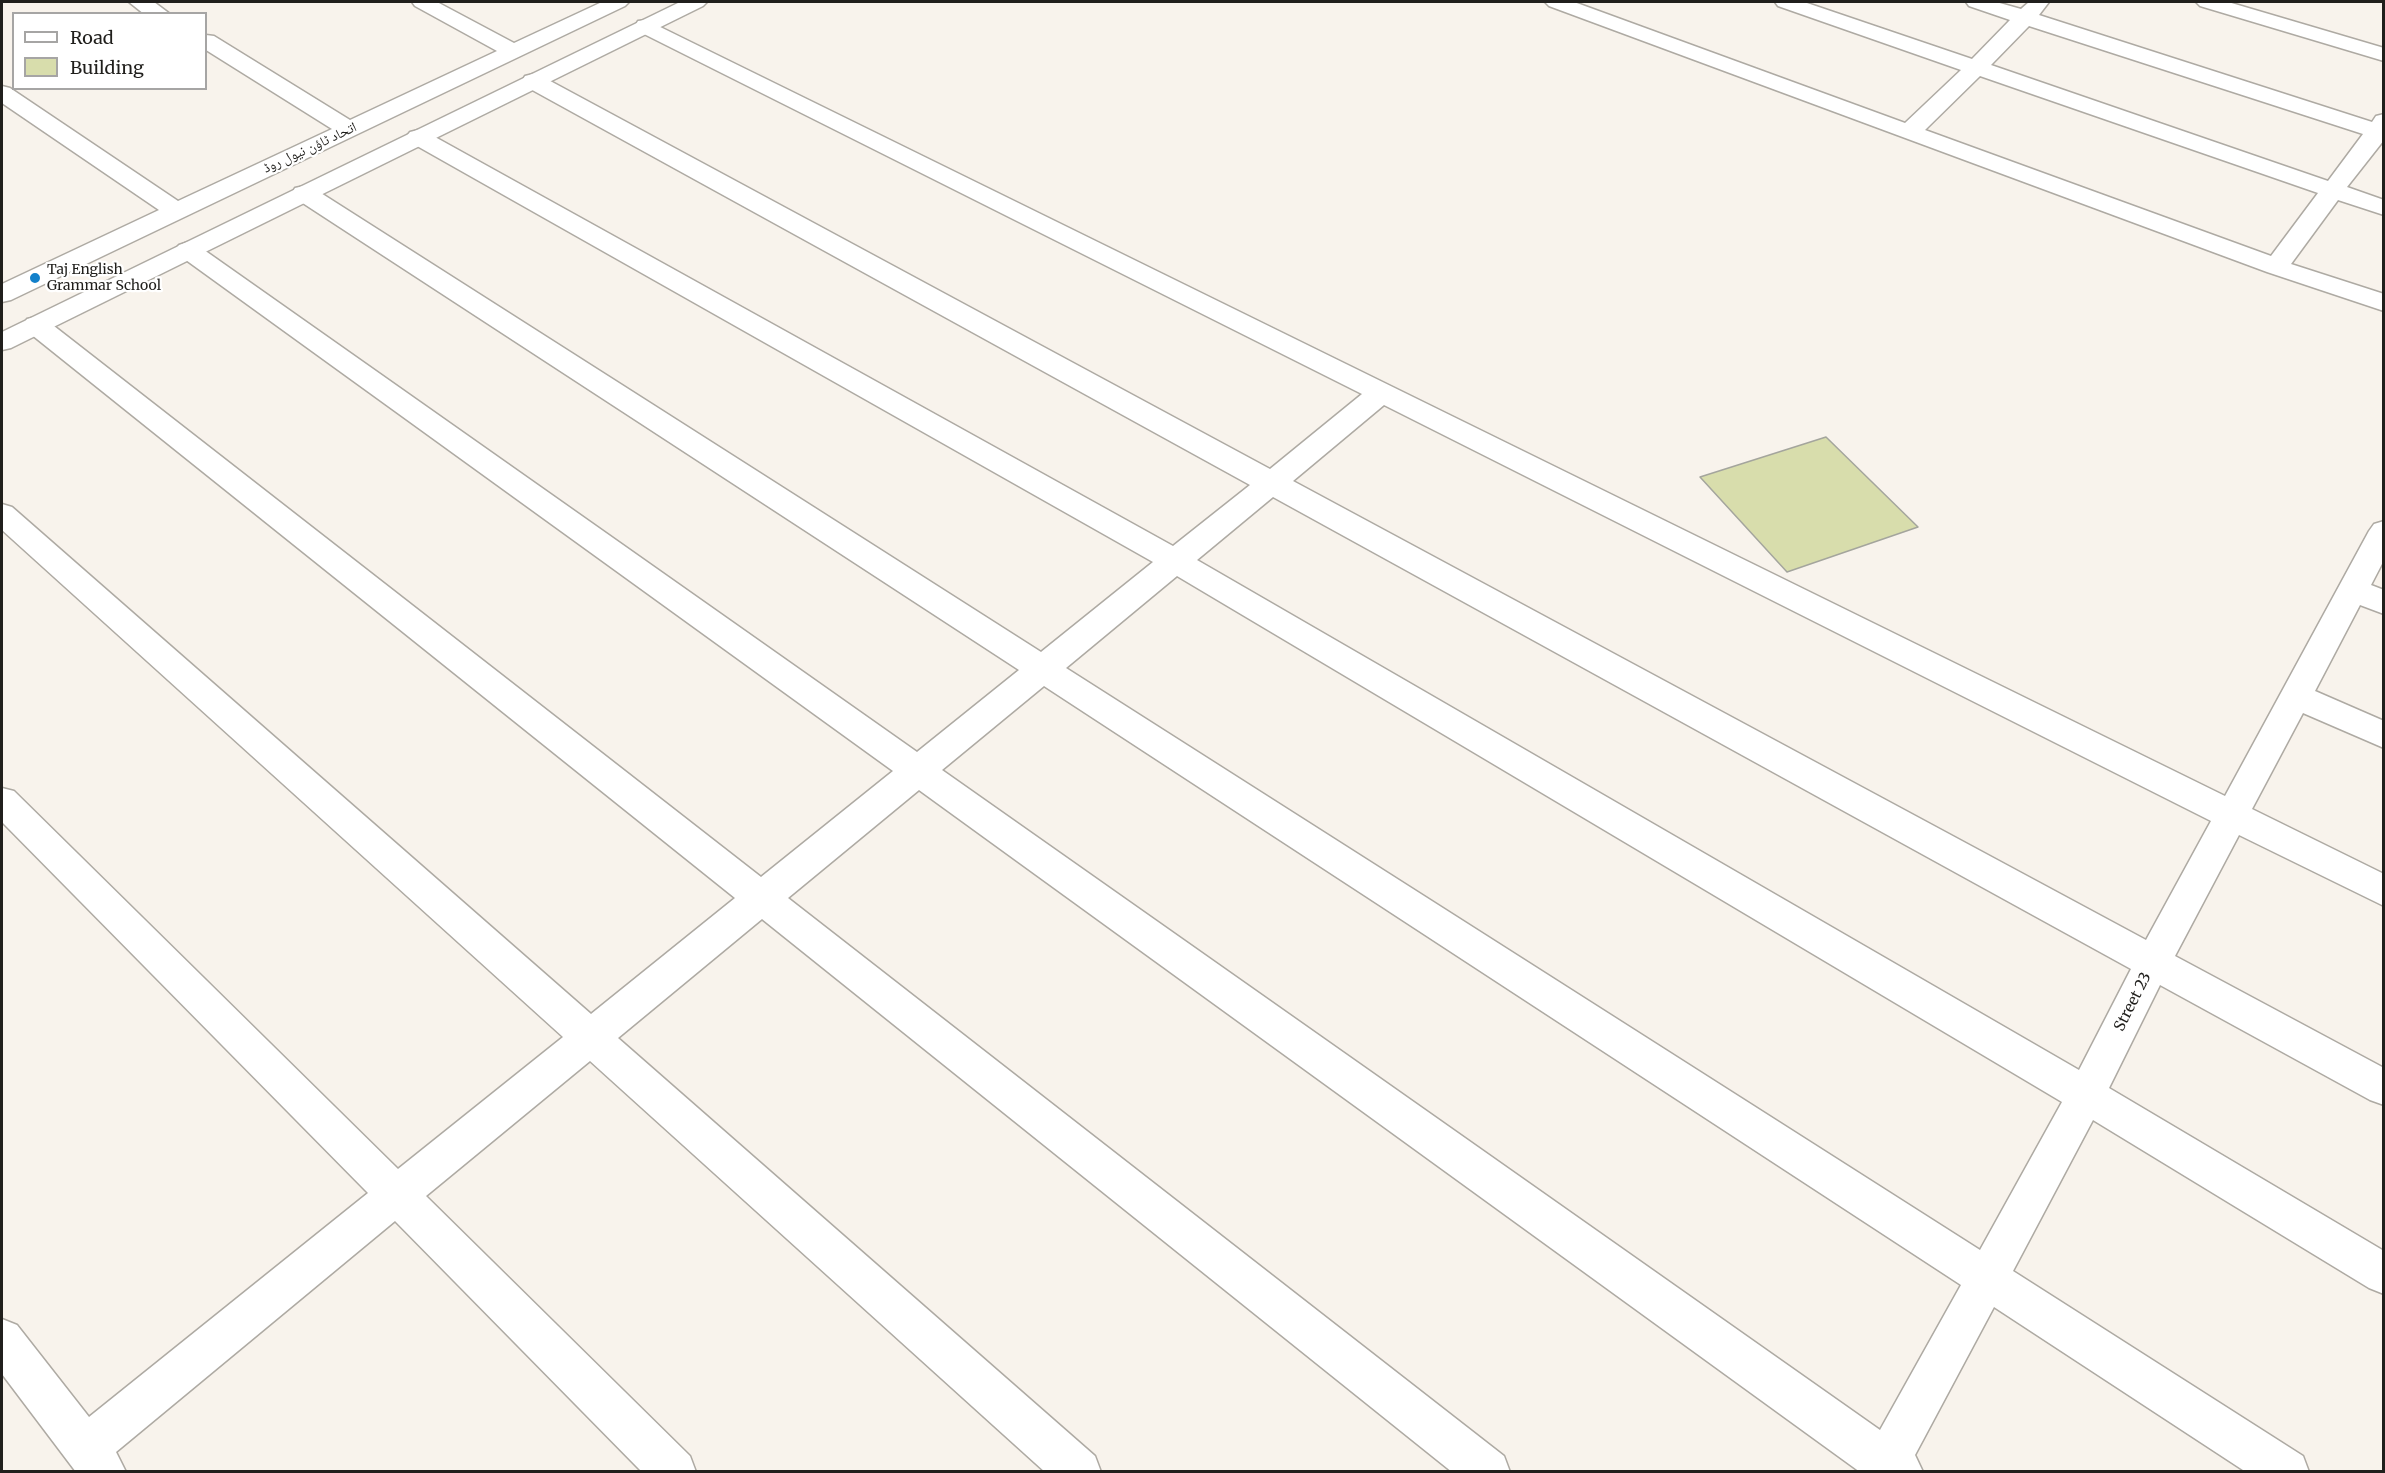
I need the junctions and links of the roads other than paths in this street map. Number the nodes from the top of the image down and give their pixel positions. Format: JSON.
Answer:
{"nodes":[{"id":1,"x":141,"y":2,"type":"edge"},
{"id":2,"x":422,"y":2,"type":"edge"},
{"id":3,"x":618,"y":2,"type":"edge"},
{"id":4,"x":696,"y":2,"type":"edge"},
{"id":5,"x":1556,"y":2,"type":"edge"},
{"id":6,"x":1785,"y":2,"type":"edge"},
{"id":7,"x":1976,"y":2,"type":"edge"},
{"id":8,"x":2041,"y":2,"type":"edge"},
{"id":9,"x":2206,"y":2,"type":"edge"},
{"id":10,"x":157,"y":12,"type":"edge"},
{"id":11,"x":2025,"y":18,"type":"junction"},
{"id":12,"x":646,"y":26,"type":"junction"},
{"id":13,"x":207,"y":42,"type":"edge"},
{"id":14,"x":513,"y":51,"type":"junction"},
{"id":15,"x":2384,"y":55,"type":"edge"},
{"id":16,"x":1977,"y":67,"type":"junction"},
{"id":17,"x":533,"y":81,"type":"junction"},
{"id":18,"x":2,"y":93,"type":"edge"},
{"id":19,"x":2381,"y":128,"type":"edge"},
{"id":20,"x":349,"y":129,"type":"junction"},
{"id":21,"x":1910,"y":131,"type":"junction"},
{"id":22,"x":418,"y":138,"type":"junction"},
{"id":23,"x":2333,"y":191,"type":"junction"},
{"id":24,"x":304,"y":193,"type":"junction"},
{"id":25,"x":2384,"y":208,"type":"edge"},
{"id":26,"x":176,"y":211,"type":"junction"},
{"id":27,"x":188,"y":250,"type":"junction"},
{"id":28,"x":2276,"y":267,"type":"junction"},
{"id":29,"x":2,"y":294,"type":"edge"},
{"id":30,"x":2384,"y":303,"type":"edge"},
{"id":31,"x":36,"y":325,"type":"junction"},
{"id":32,"x":2,"y":342,"type":"edge"},
{"id":33,"x":1383,"y":392,"type":"junction"},
{"id":34,"x":1271,"y":483,"type":"junction"},
{"id":35,"x":2,"y":514,"type":"edge"},
{"id":36,"x":2384,"y":531,"type":"edge"},
{"id":37,"x":1175,"y":561,"type":"junction"},
{"id":38,"x":2352,"y":590,"type":"junction"},
{"id":39,"x":2384,"y":603,"type":"edge"},
{"id":40,"x":1043,"y":669,"type":"junction"},
{"id":41,"x":2296,"y":696,"type":"junction"},
{"id":42,"x":2384,"y":735,"type":"edge"},
{"id":43,"x":918,"y":771,"type":"junction"},
{"id":44,"x":2,"y":801,"type":"edge"},
{"id":45,"x":2232,"y":815,"type":"junction"},
{"id":46,"x":2384,"y":891,"type":"edge"},
{"id":47,"x":762,"y":898,"type":"junction"},
{"id":48,"x":2153,"y":962,"type":"junction"},
{"id":49,"x":591,"y":1037,"type":"junction"},
{"id":50,"x":2384,"y":1088,"type":"edge"},
{"id":51,"x":2085,"y":1097,"type":"junction"},
{"id":52,"x":397,"y":1195,"type":"junction"},
{"id":53,"x":2384,"y":1274,"type":"edge"},
{"id":54,"x":1986,"y":1277,"type":"junction"},
{"id":55,"x":2,"y":1340,"type":"edge"},
{"id":56,"x":95,"y":1460,"type":"edge"},
{"id":57,"x":1890,"y":1468,"type":"edge"},
{"id":58,"x":674,"y":1472,"type":"edge"},
{"id":59,"x":1079,"y":1472,"type":"edge"},
{"id":60,"x":1488,"y":1472,"type":"edge"},
{"id":61,"x":2288,"y":1472,"type":"edge"}],
"edges":[{"from":1,"to":10,"type":"street"},
{"from":2,"to":14,"type":"street"},
{"from":3,"to":14,"type":"street","name":"اتحاد ٹاؤن نیول روڈ"},
{"from":4,"to":12,"type":"street"},
{"from":5,"to":21,"type":"street"},
{"from":6,"to":16,"type":"street"},
{"from":7,"to":11,"type":"street"},
{"from":8,"to":11,"type":"street"},
{"from":9,"to":15,"type":"street"},
{"from":11,"to":16,"type":"street"},
{"from":11,"to":19,"type":"street"},
{"from":12,"to":17,"type":"street"},
{"from":12,"to":33,"type":"street"},
{"from":13,"to":20,"type":"street"},
{"from":14,"to":20,"type":"street","name":"اتحاد ٹاؤن نیول روڈ"},
{"from":16,"to":21,"type":"street"},
{"from":16,"to":23,"type":"street"},
{"from":17,"to":22,"type":"street"},
{"from":17,"to":34,"type":"street"},
{"from":18,"to":26,"type":"street"},
{"from":19,"to":23,"type":"street"},
{"from":20,"to":26,"type":"street","name":"اتحاد ٹاؤن نیول روڈ"},
{"from":21,"to":28,"type":"street"},
{"from":22,"to":24,"type":"street"},
{"from":22,"to":37,"type":"street"},
{"from":23,"to":25,"type":"street"},
{"from":23,"to":28,"type":"street"},
{"from":24,"to":27,"type":"street"},
{"from":24,"to":40,"type":"street"},
{"from":26,"to":29,"type":"street","name":"اتحاد ٹاؤن نیول روڈ"},
{"from":27,"to":31,"type":"street"},
{"from":27,"to":43,"type":"street"},
{"from":28,"to":30,"type":"street"},
{"from":31,"to":32,"type":"street"},
{"from":31,"to":47,"type":"street"},
{"from":33,"to":34,"type":"street"},
{"from":33,"to":45,"type":"street"},
{"from":34,"to":37,"type":"street"},
{"from":34,"to":48,"type":"street"},
{"from":35,"to":49,"type":"street"},
{"from":36,"to":38,"type":"street","name":"Street 23"},
{"from":37,"to":40,"type":"street"},
{"from":37,"to":51,"type":"street"},
{"from":38,"to":39,"type":"street"},
{"from":38,"to":41,"type":"street","name":"Street 23"},
{"from":40,"to":43,"type":"street"},
{"from":40,"to":54,"type":"street"},
{"from":41,"to":42,"type":"street"},
{"from":41,"to":45,"type":"street","name":"Street 23"},
{"from":43,"to":47,"type":"street"},
{"from":43,"to":57,"type":"street"},
{"from":44,"to":52,"type":"street"},
{"from":45,"to":46,"type":"street"},
{"from":45,"to":48,"type":"street","name":"Street 23"},
{"from":47,"to":49,"type":"street"},
{"from":47,"to":60,"type":"street"},
{"from":48,"to":50,"type":"street"},
{"from":48,"to":51,"type":"street","name":"Street 23"},
{"from":49,"to":52,"type":"street"},
{"from":49,"to":59,"type":"street"},
{"from":51,"to":53,"type":"street"},
{"from":51,"to":54,"type":"street","name":"Street 23"},
{"from":52,"to":56,"type":"street"},
{"from":52,"to":58,"type":"street"},
{"from":54,"to":57,"type":"street","name":"Street 23"},
{"from":54,"to":61,"type":"street"},
{"from":55,"to":56,"type":"street"}]}
